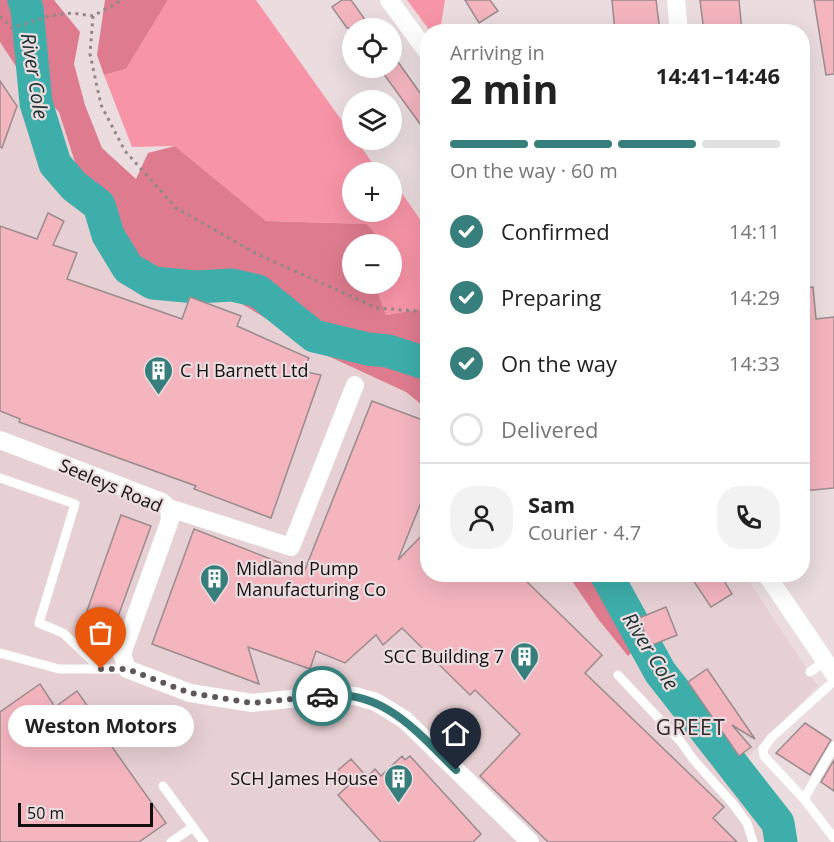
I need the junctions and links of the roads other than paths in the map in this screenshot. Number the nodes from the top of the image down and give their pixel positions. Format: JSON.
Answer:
{"nodes":[{"id":1,"x":675,"y":0,"type":"edge"},
{"id":2,"x":395,"y":2,"type":"edge"},
{"id":3,"x":678,"y":24,"type":"edge"},
{"id":4,"x":420,"y":41,"type":"edge"},
{"id":5,"x":355,"y":385,"type":"dead end"},
{"id":6,"x":0,"y":440,"type":"edge"},
{"id":7,"x":0,"y":478,"type":"edge"},
{"id":8,"x":169,"y":508,"type":"junction"},
{"id":9,"x":772,"y":582,"type":"edge"},
{"id":10,"x":0,"y":653,"type":"edge"},
{"id":11,"x":830,"y":667,"type":"edge"},
{"id":12,"x":101,"y":669,"type":"junction"},
{"id":13,"x":127,"y":669,"type":"junction"},
{"id":14,"x":810,"y":672,"type":"dead end"},
{"id":15,"x":618,"y":675,"type":"dead end"},
{"id":16,"x":834,"y":681,"type":"edge"},
{"id":17,"x":834,"y":746,"type":"edge"},
{"id":18,"x":163,"y":786,"type":"dead end"},
{"id":19,"x":804,"y":799,"type":"junction"},
{"id":20,"x":193,"y":827,"type":"junction"},
{"id":21,"x":834,"y":837,"type":"edge"},
{"id":22,"x":171,"y":842,"type":"edge"},
{"id":23,"x":204,"y":842,"type":"edge"},
{"id":24,"x":530,"y":842,"type":"edge"},
{"id":25,"x":753,"y":842,"type":"edge"}],
"edges":[{"from":1,"to":3,"type":"street"},
{"from":2,"to":4,"type":"street"},
{"from":5,"to":8,"type":"street"},
{"from":6,"to":8,"type":"street","name":"Seeleys Road"},
{"from":7,"to":12,"type":"lane"},
{"from":8,"to":13,"type":"street","name":"Seeleys Road"},
{"from":9,"to":11,"type":"street"},
{"from":10,"to":12,"type":"lane"},
{"from":11,"to":14,"type":"lane"},
{"from":12,"to":13,"type":"lane"},
{"from":13,"to":24,"type":"street"},
{"from":15,"to":25,"type":"lane"},
{"from":16,"to":19,"type":"lane"},
{"from":17,"to":19,"type":"lane"},
{"from":18,"to":20,"type":"lane"},
{"from":19,"to":21,"type":"lane"},
{"from":20,"to":22,"type":"lane"},
{"from":20,"to":23,"type":"lane"}]}
